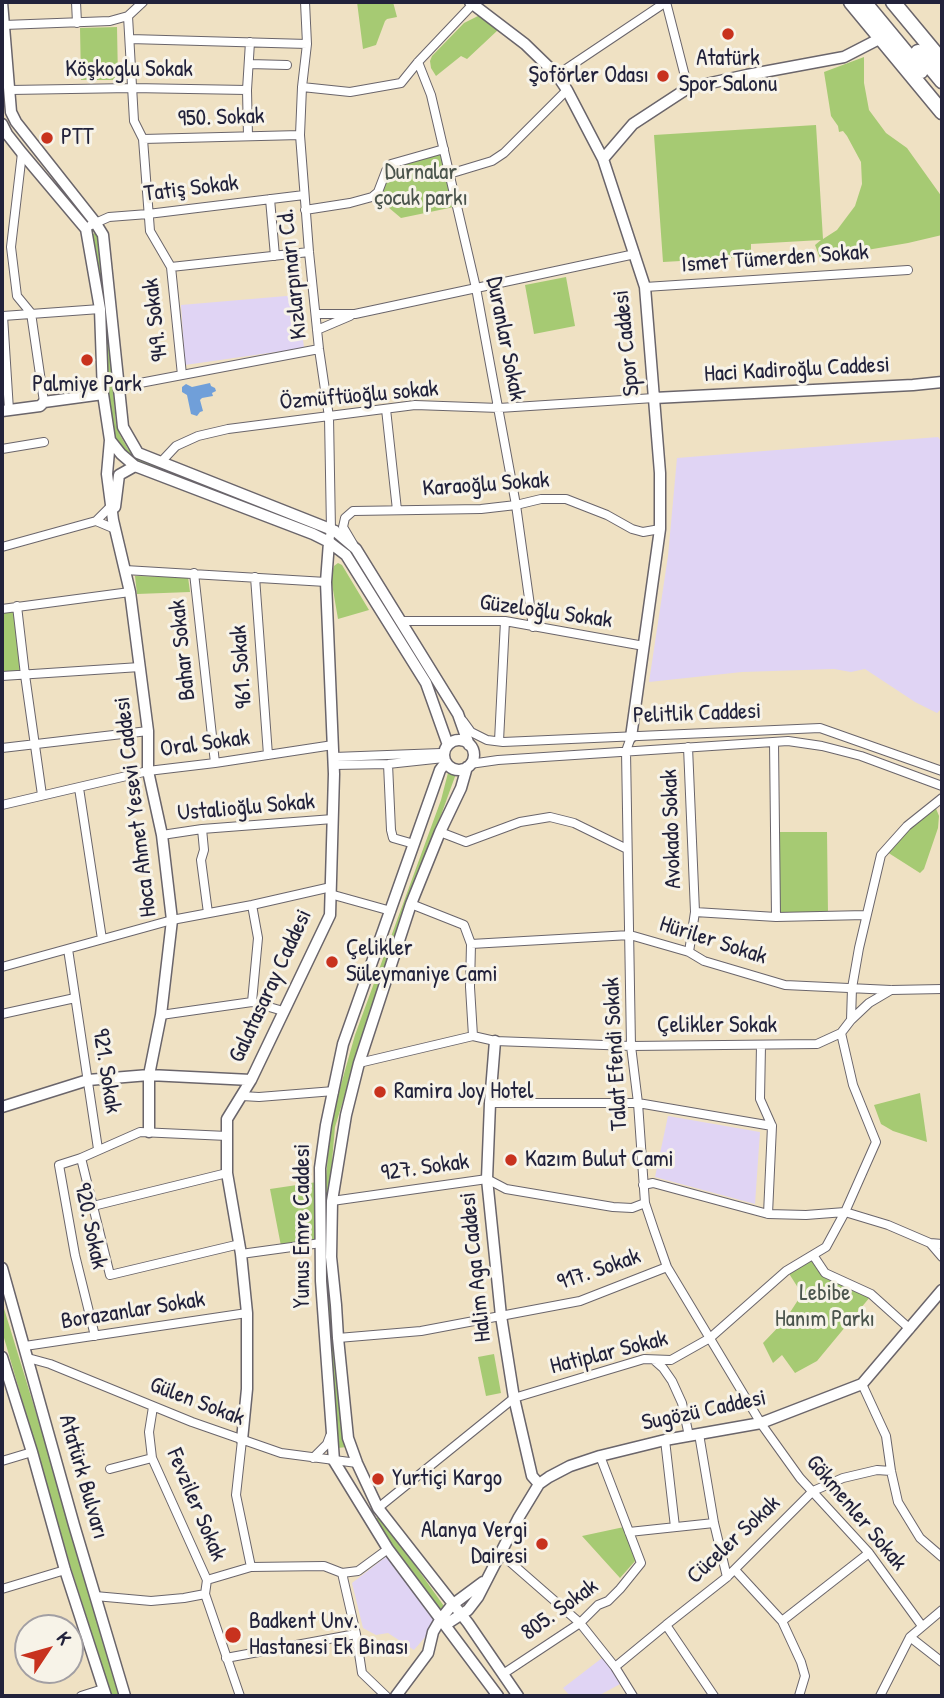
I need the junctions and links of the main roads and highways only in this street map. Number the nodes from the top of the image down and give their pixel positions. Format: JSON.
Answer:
{"nodes":[{"id":1,"x":851,"y":2,"type":"edge"},
{"id":2,"x":864,"y":2,"type":"edge"},
{"id":3,"x":876,"y":2,"type":"edge"},
{"id":4,"x":893,"y":2,"type":"edge"},
{"id":5,"x":942,"y":61,"type":"edge"},
{"id":6,"x":942,"y":81,"type":"edge"},
{"id":7,"x":942,"y":96,"type":"edge"},
{"id":8,"x":942,"y":112,"type":"edge"}],
"edges":[{"from":1,"to":8,"type":"highway"},
{"from":2,"to":7,"type":"highway"},
{"from":3,"to":6,"type":"highway"},
{"from":4,"to":5,"type":"highway"}]}
